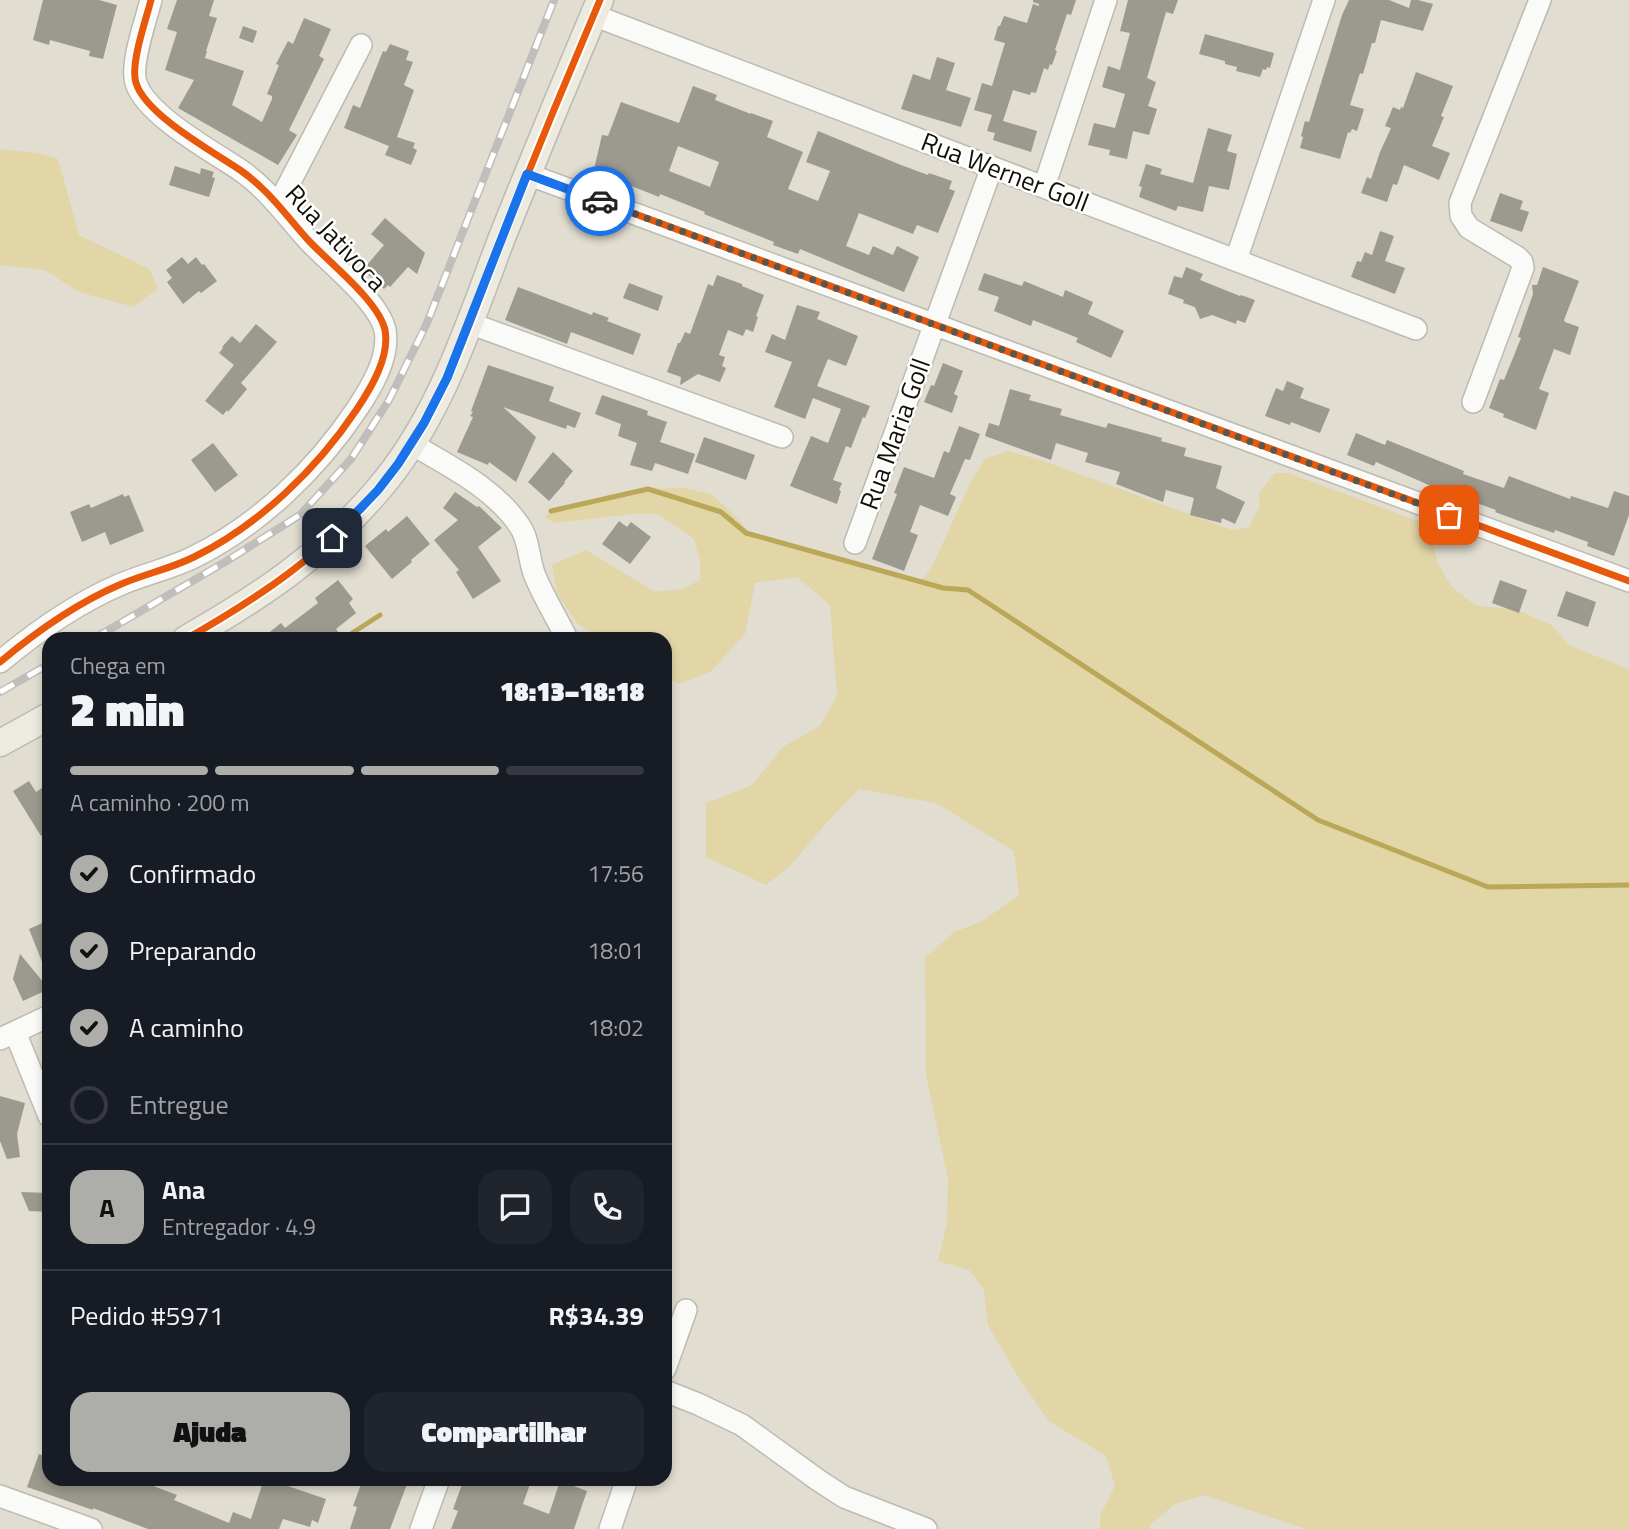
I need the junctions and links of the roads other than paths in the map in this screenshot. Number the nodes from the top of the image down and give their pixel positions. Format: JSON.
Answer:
{"nodes":[{"id":1,"x":151,"y":0,"type":"edge"},
{"id":2,"x":1106,"y":0,"type":"edge"},
{"id":3,"x":1324,"y":0,"type":"edge"},
{"id":4,"x":1540,"y":0,"type":"edge"},
{"id":5,"x":596,"y":7,"type":"edge"},
{"id":6,"x":361,"y":45,"type":"dead end"},
{"id":7,"x":992,"y":167,"type":"junction"},
{"id":8,"x":527,"y":174,"type":"junction"},
{"id":9,"x":1044,"y":187,"type":"junction"},
{"id":10,"x":278,"y":205,"type":"junction"},
{"id":11,"x":1236,"y":260,"type":"junction"},
{"id":12,"x":469,"y":323,"type":"junction"},
{"id":13,"x":934,"y":324,"type":"junction"},
{"id":14,"x":1416,"y":329,"type":"dead end"},
{"id":15,"x":1473,"y":402,"type":"dead end"},
{"id":16,"x":782,"y":437,"type":"dead end"},
{"id":17,"x":412,"y":444,"type":"junction"},
{"id":18,"x":855,"y":543,"type":"dead end"},
{"id":19,"x":1629,"y":581,"type":"edge"},
{"id":20,"x":198,"y":632,"type":"edge"},
{"id":21,"x":564,"y":632,"type":"edge"},
{"id":22,"x":0,"y":662,"type":"edge"},
{"id":23,"x":42,"y":720,"type":"edge"},
{"id":24,"x":0,"y":743,"type":"edge"},
{"id":25,"x":42,"y":1019,"type":"edge"},
{"id":26,"x":8,"y":1036,"type":"edge"},
{"id":27,"x":42,"y":1102,"type":"edge"},
{"id":28,"x":686,"y":1310,"type":"dead end"},
{"id":29,"x":672,"y":1349,"type":"edge"},
{"id":30,"x":672,"y":1394,"type":"edge"},
{"id":31,"x":436,"y":1486,"type":"edge"},
{"id":32,"x":625,"y":1486,"type":"edge"},
{"id":33,"x":0,"y":1496,"type":"edge"},
{"id":34,"x":91,"y":1529,"type":"edge"},
{"id":35,"x":421,"y":1529,"type":"edge"},
{"id":36,"x":610,"y":1529,"type":"edge"},
{"id":37,"x":926,"y":1529,"type":"edge"}],
"edges":[{"from":1,"to":10,"type":"street","name":"Rua Jativoca"},
{"from":2,"to":9,"type":"street"},
{"from":3,"to":11,"type":"street"},
{"from":4,"to":15,"type":"street"},
{"from":5,"to":7,"type":"street","name":"Rua Werner Goll"},
{"from":5,"to":8,"type":"main road"},
{"from":6,"to":10,"type":"street"},
{"from":7,"to":9,"type":"street","name":"Rua Werner Goll"},
{"from":7,"to":13,"type":"street","name":"Rua Maria Goll"},
{"from":8,"to":12,"type":"main road"},
{"from":8,"to":13,"type":"street"},
{"from":9,"to":11,"type":"street","name":"Rua Werner Goll"},
{"from":10,"to":22,"type":"street","name":"Rua Jativoca"},
{"from":11,"to":14,"type":"street","name":"Rua Werner Goll"},
{"from":12,"to":16,"type":"street"},
{"from":12,"to":17,"type":"main road"},
{"from":13,"to":18,"type":"street","name":"Rua Maria Goll"},
{"from":13,"to":19,"type":"street"},
{"from":17,"to":20,"type":"main road"},
{"from":17,"to":21,"type":"street"},
{"from":23,"to":24,"type":"main road"},
{"from":25,"to":26,"type":"street"},
{"from":26,"to":27,"type":"street"},
{"from":28,"to":29,"type":"street"},
{"from":30,"to":37,"type":"street"},
{"from":31,"to":35,"type":"street"},
{"from":32,"to":36,"type":"street"},
{"from":33,"to":34,"type":"street"}]}
